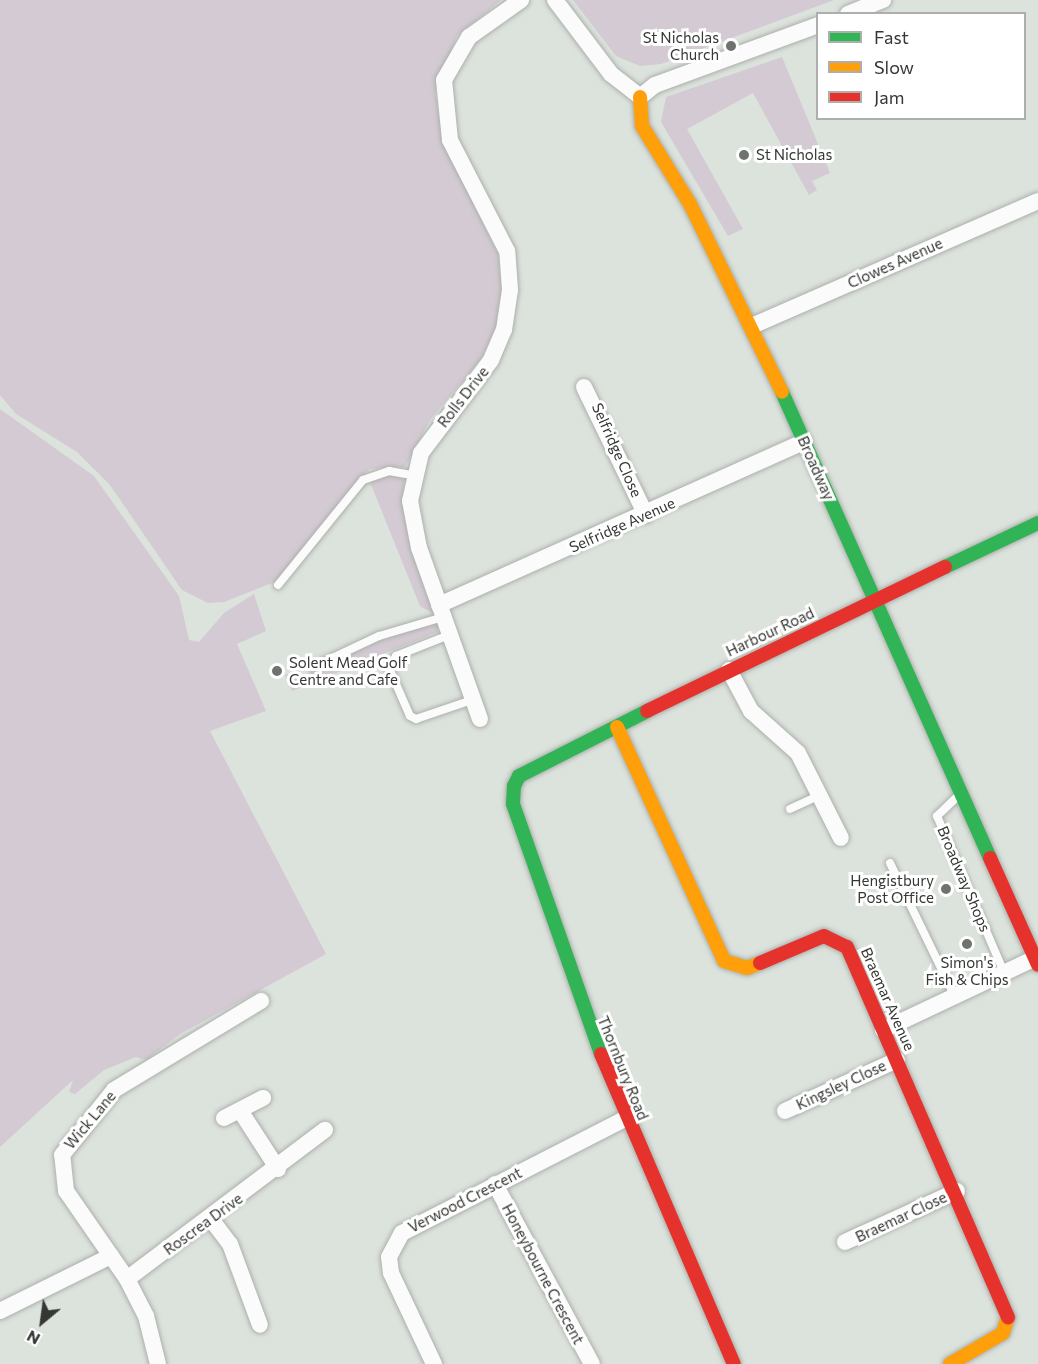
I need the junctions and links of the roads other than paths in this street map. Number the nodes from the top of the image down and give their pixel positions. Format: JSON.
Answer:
{"nodes":[{"id":1,"x":521,"y":0,"type":"edge"},
{"id":2,"x":555,"y":0,"type":"edge"},
{"id":3,"x":883,"y":0,"type":"edge"},
{"id":4,"x":853,"y":12,"type":"edge"},
{"id":5,"x":816,"y":26,"type":"edge"},
{"id":6,"x":640,"y":97,"type":"junction"},
{"id":7,"x":1038,"y":201,"type":"edge"},
{"id":8,"x":753,"y":326,"type":"junction"},
{"id":9,"x":584,"y":387,"type":"dead end"},
{"id":10,"x":804,"y":442,"type":"junction"},
{"id":11,"x":412,"y":475,"type":"junction"},
{"id":12,"x":646,"y":515,"type":"junction"},
{"id":13,"x":1038,"y":523,"type":"edge"},
{"id":14,"x":278,"y":585,"type":"dead end"},
{"id":15,"x":876,"y":601,"type":"junction"},
{"id":16,"x":441,"y":611,"type":"junction"},
{"id":17,"x":449,"y":635,"type":"junction"},
{"id":18,"x":313,"y":667,"type":"dead end"},
{"id":19,"x":729,"y":670,"type":"junction"},
{"id":20,"x":472,"y":700,"type":"junction"},
{"id":21,"x":480,"y":719,"type":"dead end"},
{"id":22,"x":617,"y":727,"type":"junction"},
{"id":23,"x":519,"y":776,"type":"joint"},
{"id":24,"x":960,"y":794,"type":"junction"},
{"id":25,"x":820,"y":795,"type":"junction"},
{"id":26,"x":790,"y":809,"type":"dead end"},
{"id":27,"x":841,"y":838,"type":"dead end"},
{"id":28,"x":890,"y":863,"type":"dead end"},
{"id":29,"x":1037,"y":962,"type":"edge"},
{"id":30,"x":1004,"y":972,"type":"junction"},
{"id":31,"x":954,"y":995,"type":"junction"},
{"id":32,"x":261,"y":1001,"type":"dead end"},
{"id":33,"x":883,"y":1029,"type":"junction"},
{"id":34,"x":897,"y":1060,"type":"junction"},
{"id":35,"x":262,"y":1098,"type":"dead end"},
{"id":36,"x":785,"y":1111,"type":"dead end"},
{"id":37,"x":242,"y":1112,"type":"junction"},
{"id":38,"x":224,"y":1118,"type":"dead end"},
{"id":39,"x":625,"y":1119,"type":"junction"},
{"id":40,"x":325,"y":1130,"type":"dead end"},
{"id":41,"x":278,"y":1169,"type":"junction"},
{"id":42,"x":495,"y":1185,"type":"junction"},
{"id":43,"x":957,"y":1191,"type":"junction"},
{"id":44,"x":211,"y":1219,"type":"junction"},
{"id":45,"x":844,"y":1242,"type":"dead end"},
{"id":46,"x":111,"y":1256,"type":"junction"},
{"id":47,"x":127,"y":1279,"type":"junction"},
{"id":48,"x":0,"y":1311,"type":"edge"},
{"id":49,"x":260,"y":1325,"type":"dead end"},
{"id":50,"x":158,"y":1364,"type":"edge"},
{"id":51,"x":434,"y":1364,"type":"edge"},
{"id":52,"x":592,"y":1364,"type":"edge"},
{"id":53,"x":734,"y":1364,"type":"edge"},
{"id":54,"x":950,"y":1364,"type":"edge"}],
"edges":[{"from":1,"to":11,"type":"street","name":"Rolls Drive"},
{"from":2,"to":6,"type":"street"},
{"from":3,"to":4,"type":"street"},
{"from":5,"to":6,"type":"street"},
{"from":6,"to":8,"type":"street","name":"Broadway"},
{"from":7,"to":8,"type":"street","name":"Clowes Avenue"},
{"from":8,"to":10,"type":"street","name":"Broadway"},
{"from":9,"to":12,"type":"street","name":"Selfridge Close"},
{"from":10,"to":12,"type":"street","name":"Selfridge Avenue"},
{"from":10,"to":15,"type":"street","name":"Broadway"},
{"from":11,"to":14,"type":"lane"},
{"from":11,"to":16,"type":"street","name":"Rolls Drive"},
{"from":12,"to":16,"type":"street","name":"Selfridge Avenue"},
{"from":13,"to":15,"type":"street","name":"Harbour Road"},
{"from":15,"to":19,"type":"street","name":"Harbour Road"},
{"from":15,"to":24,"type":"street","name":"Broadway"},
{"from":16,"to":17,"type":"street","name":"Rolls Drive"},
{"from":16,"to":18,"type":"lane"},
{"from":17,"to":20,"type":"street","name":"Rolls Drive"},
{"from":17,"to":20,"type":"lane"},
{"from":19,"to":22,"type":"street","name":"Harbour Road"},
{"from":19,"to":25,"type":"street"},
{"from":20,"to":21,"type":"street","name":"Rolls Drive"},
{"from":22,"to":23,"type":"street","name":"Harbour Road"},
{"from":22,"to":33,"type":"street","name":"Braemar Avenue"},
{"from":23,"to":39,"type":"street","name":"Thornbury Road"},
{"from":24,"to":29,"type":"street","name":"Broadway"},
{"from":24,"to":30,"type":"lane","name":"Broadway Shops"},
{"from":25,"to":26,"type":"lane"},
{"from":25,"to":27,"type":"street"},
{"from":28,"to":31,"type":"lane"},
{"from":29,"to":30,"type":"street"},
{"from":30,"to":31,"type":"street"},
{"from":31,"to":33,"type":"street"},
{"from":32,"to":46,"type":"street","name":"Wick Lane"},
{"from":33,"to":34,"type":"street","name":"Braemar Avenue"},
{"from":34,"to":36,"type":"street","name":"Kingsley Close"},
{"from":34,"to":43,"type":"street","name":"Braemar Avenue"},
{"from":35,"to":37,"type":"street"},
{"from":37,"to":38,"type":"street"},
{"from":37,"to":41,"type":"street"},
{"from":39,"to":42,"type":"street","name":"Verwood Crescent"},
{"from":39,"to":53,"type":"street","name":"Thornbury Road"},
{"from":40,"to":41,"type":"street","name":"Roscrea Drive"},
{"from":41,"to":44,"type":"street","name":"Roscrea Drive"},
{"from":42,"to":51,"type":"street","name":"Verwood Crescent"},
{"from":42,"to":52,"type":"street","name":"Honeybourne Crescent"},
{"from":43,"to":45,"type":"street","name":"Braemar Close"},
{"from":43,"to":54,"type":"street","name":"Braemar Avenue"},
{"from":44,"to":47,"type":"street","name":"Roscrea Drive"},
{"from":44,"to":49,"type":"street"},
{"from":46,"to":47,"type":"street","name":"Wick Lane"},
{"from":46,"to":48,"type":"street"},
{"from":47,"to":50,"type":"street","name":"Wick Lane"}]}
